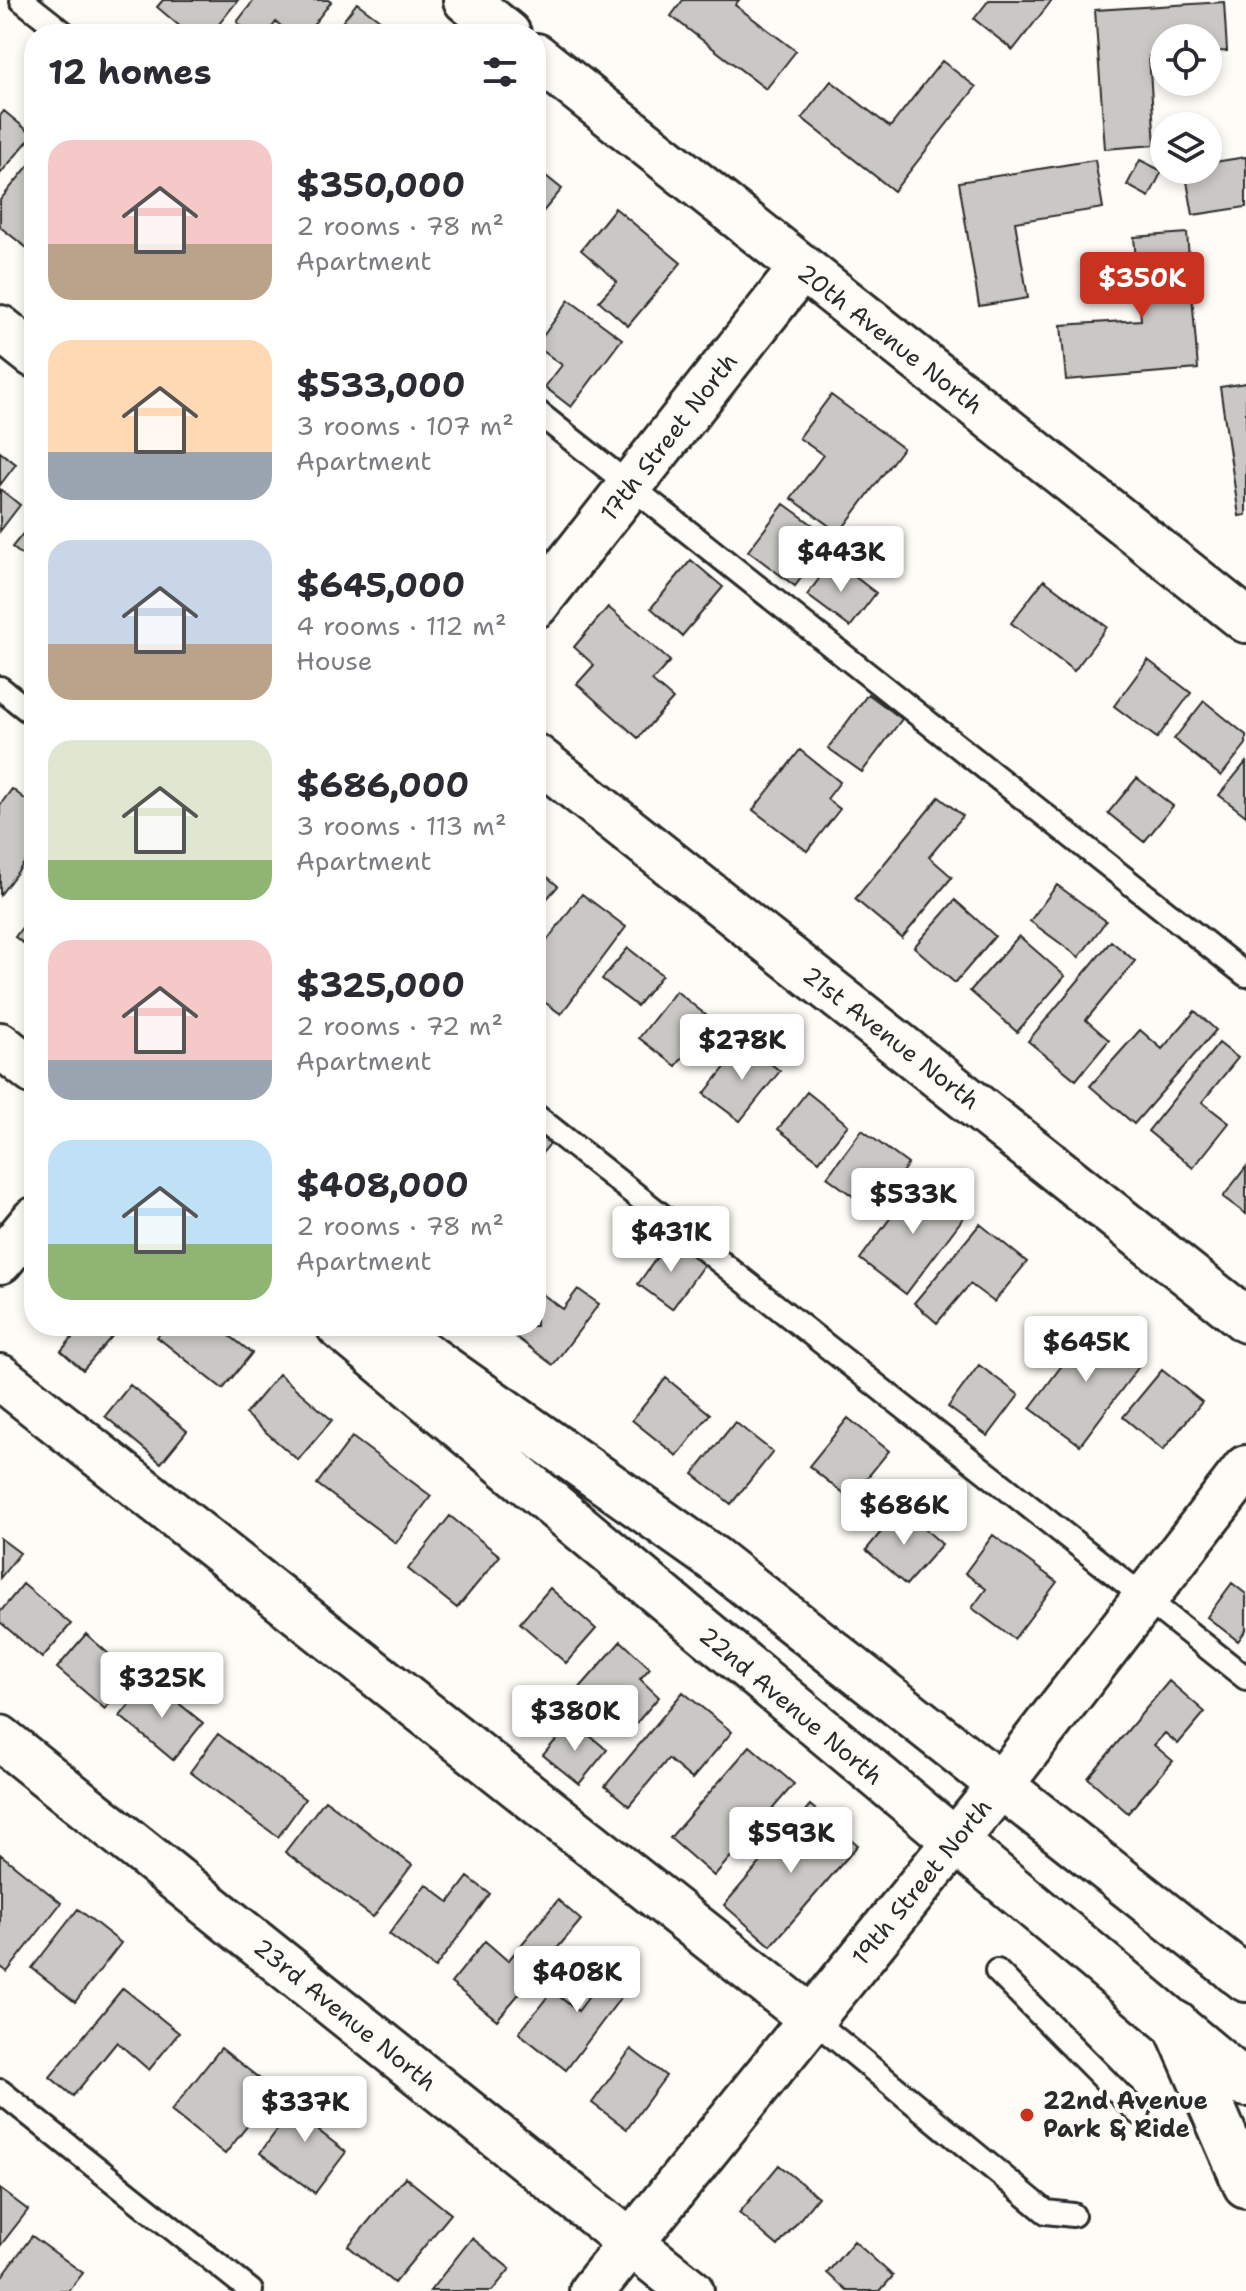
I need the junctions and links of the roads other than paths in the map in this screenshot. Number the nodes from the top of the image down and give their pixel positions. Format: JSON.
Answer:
{"nodes":[{"id":1,"x":22,"y":0,"type":"edge"},
{"id":2,"x":466,"y":0,"type":"edge"},
{"id":3,"x":52,"y":24,"type":"edge"},
{"id":4,"x":496,"y":24,"type":"edge"},
{"id":5,"x":546,"y":64,"type":"edge"},
{"id":6,"x":801,"y":269,"type":"junction"},
{"id":7,"x":0,"y":328,"type":"edge"},
{"id":8,"x":24,"y":347,"type":"edge"},
{"id":9,"x":546,"y":419,"type":"edge"},
{"id":10,"x":630,"y":486,"type":"junction"},
{"id":11,"x":546,"y":592,"type":"edge"},
{"id":12,"x":1246,"y":620,"type":"edge"},
{"id":13,"x":0,"y":688,"type":"edge"},
{"id":14,"x":24,"y":707,"type":"edge"},
{"id":15,"x":546,"y":765,"type":"edge"},
{"id":16,"x":1246,"y":975,"type":"edge"},
{"id":17,"x":0,"y":1045,"type":"edge"},
{"id":18,"x":24,"y":1064,"type":"edge"},
{"id":19,"x":546,"y":1124,"type":"edge"},
{"id":20,"x":24,"y":1232,"type":"edge"},
{"id":21,"x":0,"y":1261,"type":"edge"},
{"id":22,"x":1246,"y":1320,"type":"edge"},
{"id":23,"x":351,"y":1336,"type":"edge"},
{"id":24,"x":398,"y":1336,"type":"edge"},
{"id":25,"x":0,"y":1377,"type":"edge"},
{"id":26,"x":1246,"y":1468,"type":"edge"},
{"id":27,"x":1146,"y":1598,"type":"junction"},
{"id":28,"x":1246,"y":1678,"type":"edge"},
{"id":29,"x":0,"y":1738,"type":"edge"},
{"id":30,"x":999,"y":1787,"type":"junction"},
{"id":31,"x":954,"y":1843,"type":"junction"},
{"id":32,"x":997,"y":1971,"type":"dead end"},
{"id":33,"x":1242,"y":1974,"type":"edge"},
{"id":34,"x":812,"y":2019,"type":"junction"},
{"id":35,"x":1176,"y":2024,"type":"junction"},
{"id":36,"x":1246,"y":2084,"type":"edge"},
{"id":37,"x":0,"y":2091,"type":"edge"},
{"id":38,"x":1138,"y":2113,"type":"dead end"},
{"id":39,"x":1246,"y":2185,"type":"edge"},
{"id":40,"x":1073,"y":2215,"type":"dead end"},
{"id":41,"x":630,"y":2243,"type":"junction"},
{"id":42,"x":251,"y":2291,"type":"edge"},
{"id":43,"x":592,"y":2291,"type":"edge"},
{"id":44,"x":691,"y":2291,"type":"edge"}],
"edges":[{"from":1,"to":3,"type":"lane"},
{"from":2,"to":4,"type":"main road"},
{"from":5,"to":6,"type":"main road","name":"20th Avenue North"},
{"from":6,"to":10,"type":"main road","name":"17th Street North"},
{"from":6,"to":12,"type":"main road","name":"20th Avenue North"},
{"from":7,"to":8,"type":"main road"},
{"from":9,"to":10,"type":"lane"},
{"from":10,"to":11,"type":"main road","name":"17th Street North"},
{"from":10,"to":16,"type":"lane"},
{"from":13,"to":14,"type":"lane"},
{"from":15,"to":22,"type":"main road","name":"21st Avenue North"},
{"from":17,"to":18,"type":"main road"},
{"from":19,"to":27,"type":"lane"},
{"from":20,"to":21,"type":"main road"},
{"from":23,"to":31,"type":"main road","name":"22nd Avenue North"},
{"from":24,"to":30,"type":"main road"},
{"from":25,"to":34,"type":"main road"},
{"from":26,"to":27,"type":"main road","name":"19th Street North"},
{"from":27,"to":28,"type":"lane"},
{"from":27,"to":30,"type":"main road","name":"19th Street North"},
{"from":29,"to":41,"type":"main road","name":"23rd Avenue North"},
{"from":30,"to":31,"type":"main road","name":"19th Street North"},
{"from":30,"to":33,"type":"main road"},
{"from":31,"to":34,"type":"main road","name":"19th Street North"},
{"from":31,"to":35,"type":"main road","name":"22nd Avenue North"},
{"from":32,"to":38,"type":"lane"},
{"from":34,"to":40,"type":"lane"},
{"from":34,"to":41,"type":"main road","name":"19th Street North"},
{"from":35,"to":36,"type":"main road","name":"22nd Avenue North"},
{"from":35,"to":39,"type":"main road"},
{"from":37,"to":42,"type":"lane"},
{"from":41,"to":43,"type":"main road","name":"19th Street North"},
{"from":41,"to":44,"type":"main road","name":"23rd Avenue North"}]}
